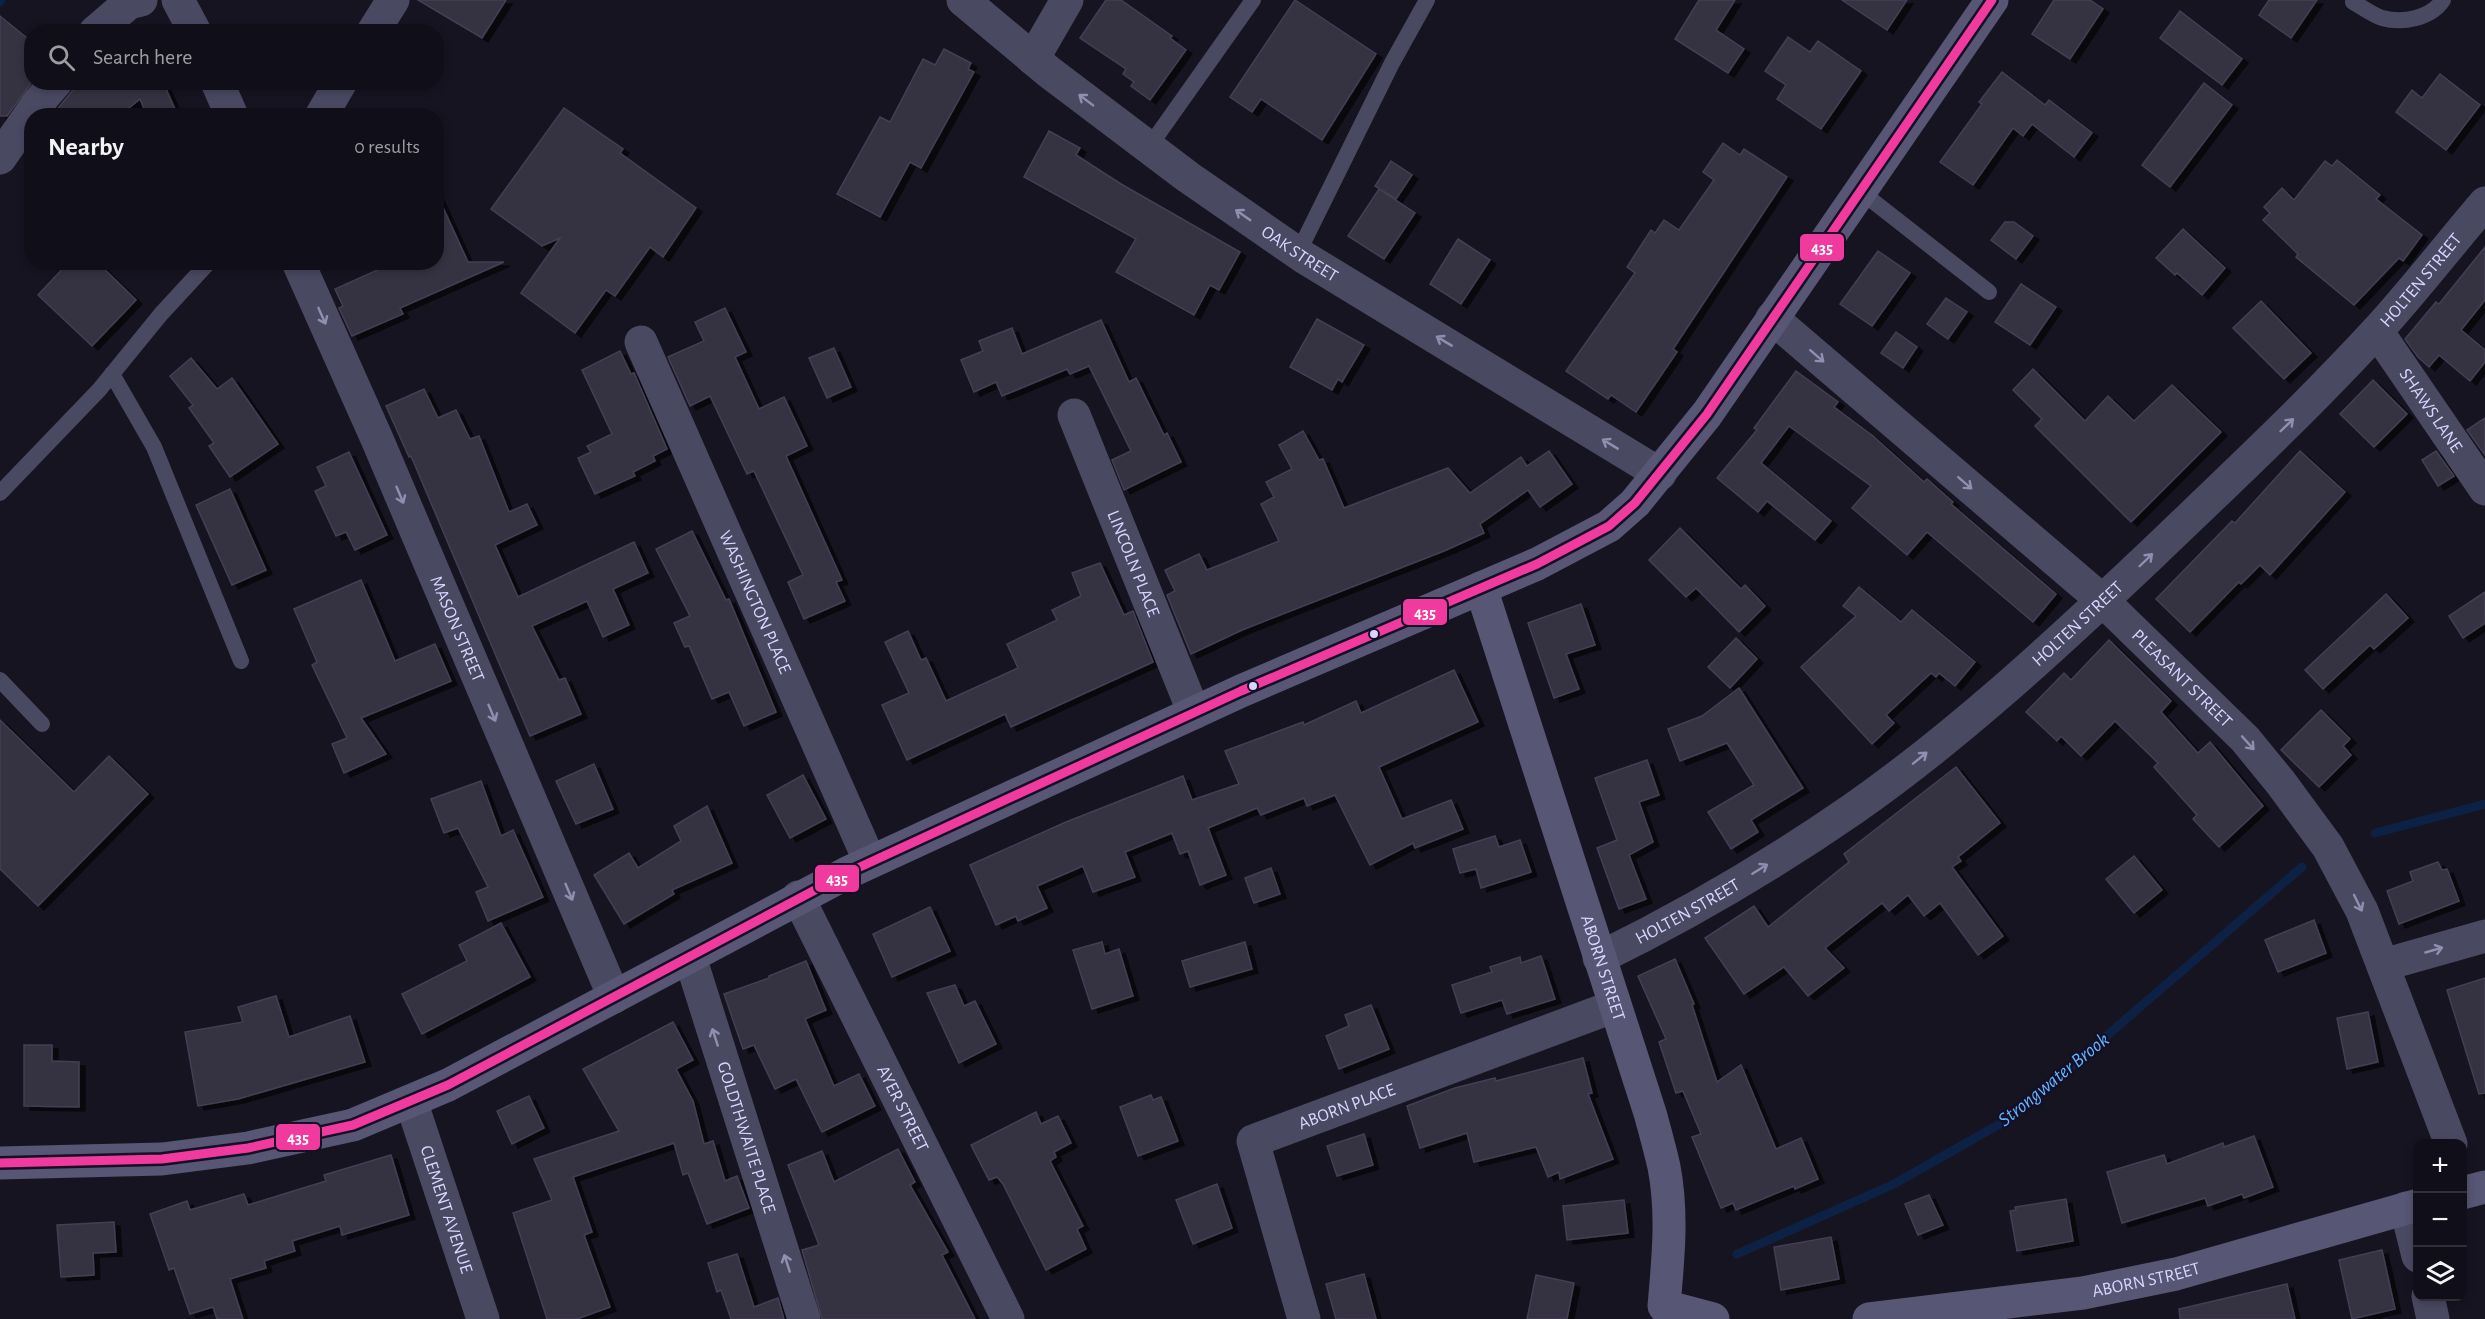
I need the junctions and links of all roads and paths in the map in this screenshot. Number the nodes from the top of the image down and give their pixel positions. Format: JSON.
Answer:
{"nodes":[{"id":1,"x":141,"y":0,"type":"edge"},
{"id":2,"x":178,"y":0,"type":"edge"},
{"id":3,"x":393,"y":0,"type":"edge"},
{"id":4,"x":963,"y":0,"type":"edge"},
{"id":5,"x":1067,"y":0,"type":"edge"},
{"id":6,"x":1253,"y":0,"type":"edge"},
{"id":7,"x":1427,"y":0,"type":"edge"},
{"id":8,"x":1992,"y":0,"type":"edge"},
{"id":9,"x":2443,"y":0,"type":"edge"},
{"id":10,"x":2353,"y":2,"type":"dead end"},
{"id":11,"x":104,"y":24,"type":"edge"},
{"id":12,"x":191,"y":24,"type":"edge"},
{"id":13,"x":378,"y":24,"type":"edge"},
{"id":14,"x":1034,"y":59,"type":"junction"},
{"id":15,"x":49,"y":90,"type":"edge"},
{"id":16,"x":221,"y":90,"type":"edge"},
{"id":17,"x":336,"y":90,"type":"edge"},
{"id":18,"x":35,"y":108,"type":"edge"},
{"id":19,"x":228,"y":108,"type":"edge"},
{"id":20,"x":326,"y":108,"type":"edge"},
{"id":21,"x":24,"y":123,"type":"edge"},
{"id":22,"x":1149,"y":147,"type":"junction"},
{"id":23,"x":0,"y":158,"type":"edge"},
{"id":24,"x":1860,"y":191,"type":"junction"},
{"id":25,"x":2485,"y":203,"type":"edge"},
{"id":26,"x":1298,"y":253,"type":"junction"},
{"id":27,"x":202,"y":270,"type":"edge"},
{"id":28,"x":302,"y":270,"type":"edge"},
{"id":29,"x":1989,"y":292,"type":"dead end"},
{"id":30,"x":1772,"y":318,"type":"junction"},
{"id":31,"x":2377,"y":331,"type":"junction"},
{"id":32,"x":640,"y":342,"type":"dead end"},
{"id":33,"x":112,"y":374,"type":"junction"},
{"id":34,"x":1074,"y":415,"type":"dead end"},
{"id":35,"x":1660,"y":474,"type":"junction"},
{"id":36,"x":2485,"y":489,"type":"edge"},
{"id":37,"x":0,"y":493,"type":"edge"},
{"id":38,"x":1481,"y":588,"type":"junction"},
{"id":39,"x":2103,"y":601,"type":"junction"},
{"id":40,"x":241,"y":662,"type":"dead end"},
{"id":41,"x":0,"y":680,"type":"edge"},
{"id":42,"x":1194,"y":713,"type":"junction"},
{"id":43,"x":42,"y":724,"type":"dead end"},
{"id":44,"x":870,"y":862,"type":"junction"},
{"id":45,"x":798,"y":897,"type":"junction"},
{"id":46,"x":2485,"y":936,"type":"edge"},
{"id":47,"x":690,"y":957,"type":"junction"},
{"id":48,"x":1599,"y":958,"type":"junction"},
{"id":49,"x":2383,"y":965,"type":"junction"},
{"id":50,"x":614,"y":998,"type":"junction"},
{"id":51,"x":1615,"y":1006,"type":"junction"},
{"id":52,"x":411,"y":1101,"type":"junction"},
{"id":53,"x":2449,"y":1139,"type":"edge"},
{"id":54,"x":0,"y":1163,"type":"edge"},
{"id":55,"x":2412,"y":1207,"type":"edge"},
{"id":56,"x":2417,"y":1247,"type":"edge"},
{"id":57,"x":2429,"y":1301,"type":"edge"},
{"id":58,"x":1663,"y":1312,"type":"edge"},
{"id":59,"x":483,"y":1319,"type":"edge"},
{"id":60,"x":804,"y":1319,"type":"edge"},
{"id":61,"x":1008,"y":1319,"type":"edge"},
{"id":62,"x":1304,"y":1319,"type":"edge"},
{"id":63,"x":1713,"y":1319,"type":"edge"},
{"id":64,"x":1869,"y":1319,"type":"edge"},
{"id":65,"x":2433,"y":1319,"type":"edge"}],
"edges":[{"from":1,"to":11,"type":"street"},
{"from":2,"to":12,"type":"street"},
{"from":3,"to":13,"type":"street"},
{"from":4,"to":14,"type":"street","name":"OAK STREET"},
{"from":5,"to":14,"type":"street"},
{"from":6,"to":22,"type":"lane"},
{"from":7,"to":26,"type":"lane"},
{"from":8,"to":24,"type":"main road"},
{"from":9,"to":10,"type":"lane"},
{"from":22,"to":14,"type":"street","name":"OAK STREET","one_way":true},
{"from":15,"to":18,"type":"street"},
{"from":16,"to":19,"type":"street"},
{"from":17,"to":20,"type":"street"},
{"from":21,"to":23,"type":"street"},
{"from":26,"to":22,"type":"street","name":"OAK STREET","one_way":true},
{"from":24,"to":29,"type":"lane"},
{"from":24,"to":30,"type":"main road"},
{"from":25,"to":31,"type":"street","name":"HOLTEN STREET"},
{"from":35,"to":26,"type":"street","name":"OAK STREET","one_way":true},
{"from":27,"to":33,"type":"lane"},
{"from":28,"to":50,"type":"street","name":"MASON STREET","one_way":true},
{"from":30,"to":35,"type":"main road"},
{"from":30,"to":39,"type":"street","name":"PLEASANT STREET","one_way":true},
{"from":31,"to":36,"type":"street","name":"SHAWS LANE"},
{"from":39,"to":31,"type":"street","name":"HOLTEN STREET","one_way":true},
{"from":32,"to":44,"type":"street","name":"WASHINGTON PLACE"},
{"from":33,"to":37,"type":"lane"},
{"from":33,"to":40,"type":"lane"},
{"from":34,"to":42,"type":"street","name":"LINCOLN PLACE"},
{"from":35,"to":38,"type":"main road"},
{"from":38,"to":42,"type":"main road"},
{"from":38,"to":48,"type":"main road","name":"ABORN STREET"},
{"from":48,"to":39,"type":"street","name":"HOLTEN STREET","one_way":true},
{"from":39,"to":49,"type":"street","name":"PLEASANT STREET","one_way":true},
{"from":41,"to":43,"type":"lane"},
{"from":42,"to":44,"type":"main road"},
{"from":44,"to":45,"type":"main road"},
{"from":45,"to":47,"type":"main road"},
{"from":45,"to":61,"type":"street","name":"AYER STREET"},
{"from":49,"to":46,"type":"street","one_way":true},
{"from":47,"to":50,"type":"main road"},
{"from":60,"to":47,"type":"street","name":"GOLDTHWAITE PLACE","one_way":true},
{"from":48,"to":51,"type":"main road","name":"ABORN STREET"},
{"from":49,"to":53,"type":"street","name":"PLEASANT STREET"},
{"from":50,"to":52,"type":"main road"},
{"from":51,"to":58,"type":"main road","name":"ABORN STREET"},
{"from":51,"to":62,"type":"street","name":"ABORN PLACE"},
{"from":52,"to":54,"type":"main road"},
{"from":52,"to":59,"type":"street","name":"CLEMENT AVENUE"},
{"from":55,"to":56,"type":"street"},
{"from":55,"to":64,"type":"main road","name":"ABORN STREET"},
{"from":57,"to":65,"type":"street"},
{"from":58,"to":63,"type":"main road","name":"ABORN STREET"}]}
